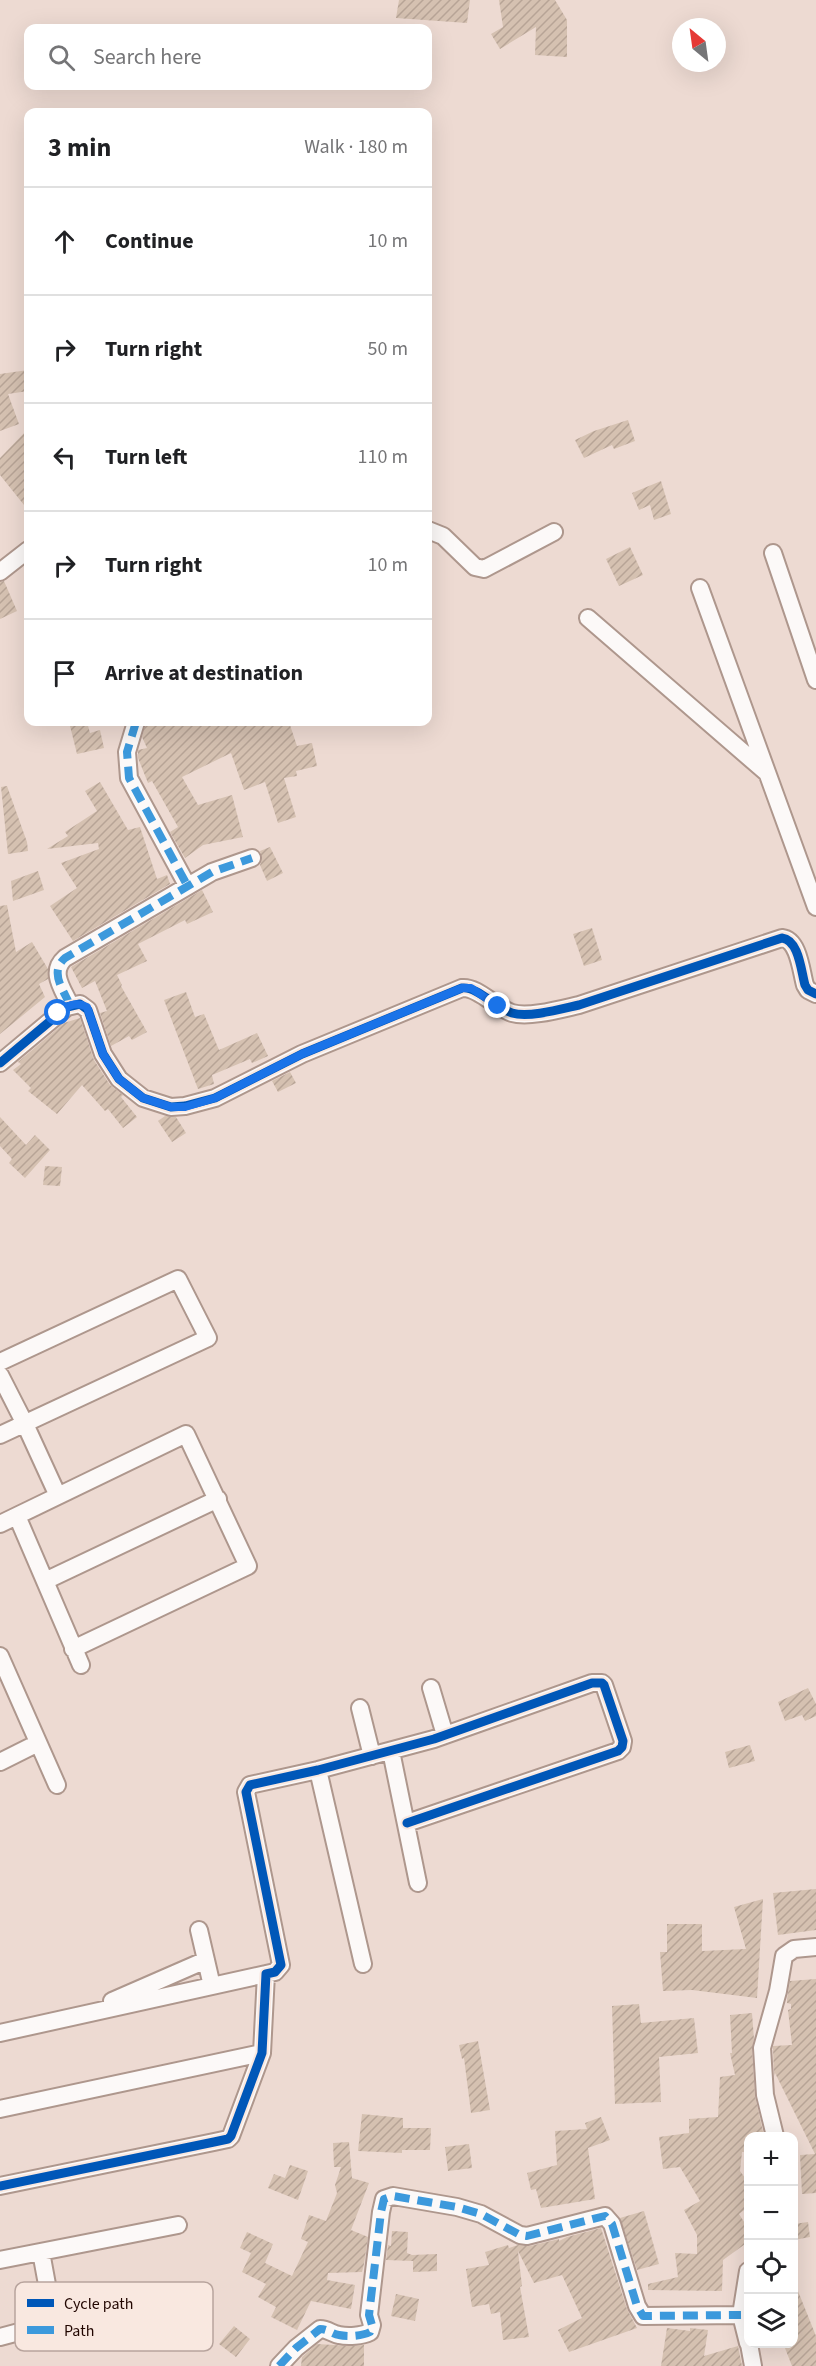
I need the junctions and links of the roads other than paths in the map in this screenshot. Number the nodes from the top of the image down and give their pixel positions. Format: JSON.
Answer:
{"nodes":[{"id":1,"x":432,"y":532,"type":"edge"},
{"id":2,"x":554,"y":532,"type":"dead end"},
{"id":3,"x":24,"y":553,"type":"edge"},
{"id":4,"x":773,"y":553,"type":"dead end"},
{"id":5,"x":0,"y":572,"type":"edge"},
{"id":6,"x":700,"y":588,"type":"dead end"},
{"id":7,"x":588,"y":618,"type":"dead end"},
{"id":8,"x":816,"y":680,"type":"edge"},
{"id":9,"x":135,"y":726,"type":"edge"},
{"id":10,"x":768,"y":773,"type":"junction"},
{"id":11,"x":252,"y":858,"type":"dead end"},
{"id":12,"x":187,"y":885,"type":"junction"},
{"id":13,"x":816,"y":908,"type":"edge"},
{"id":14,"x":816,"y":994,"type":"edge"},
{"id":15,"x":70,"y":1005,"type":"junction"},
{"id":16,"x":0,"y":1063,"type":"edge"},
{"id":17,"x":0,"y":1362,"type":"edge"},
{"id":18,"x":0,"y":1375,"type":"edge"},
{"id":19,"x":25,"y":1424,"type":"junction"},
{"id":20,"x":0,"y":1435,"type":"edge"},
{"id":21,"x":58,"y":1496,"type":"junction"},
{"id":22,"x":218,"y":1499,"type":"junction"},
{"id":23,"x":16,"y":1516,"type":"junction"},
{"id":24,"x":0,"y":1524,"type":"edge"},
{"id":25,"x":45,"y":1581,"type":"junction"},
{"id":26,"x":73,"y":1649,"type":"junction"},
{"id":27,"x":0,"y":1656,"type":"edge"},
{"id":28,"x":81,"y":1665,"type":"dead end"},
{"id":29,"x":6,"y":1683,"type":"edge"},
{"id":30,"x":431,"y":1688,"type":"dead end"},
{"id":31,"x":360,"y":1708,"type":"dead end"},
{"id":32,"x":445,"y":1735,"type":"junction"},
{"id":33,"x":38,"y":1743,"type":"junction"},
{"id":34,"x":391,"y":1750,"type":"junction"},
{"id":35,"x":372,"y":1756,"type":"junction"},
{"id":36,"x":0,"y":1762,"type":"edge"},
{"id":37,"x":318,"y":1770,"type":"junction"},
{"id":38,"x":57,"y":1785,"type":"dead end"},
{"id":39,"x":406,"y":1823,"type":"junction"},
{"id":40,"x":418,"y":1883,"type":"dead end"},
{"id":41,"x":199,"y":1930,"type":"dead end"},
{"id":42,"x":816,"y":1947,"type":"edge"},
{"id":43,"x":206,"y":1960,"type":"junction"},
{"id":44,"x":363,"y":1964,"type":"dead end"},
{"id":45,"x":266,"y":1974,"type":"junction"},
{"id":46,"x":212,"y":1986,"type":"junction"},
{"id":47,"x":75,"y":2016,"type":"junction"},
{"id":48,"x":0,"y":2032,"type":"edge"},
{"id":49,"x":262,"y":2053,"type":"junction"},
{"id":50,"x":0,"y":2109,"type":"edge"},
{"id":51,"x":774,"y":2132,"type":"edge"},
{"id":52,"x":0,"y":2186,"type":"edge"},
{"id":53,"x":178,"y":2225,"type":"dead end"},
{"id":54,"x":41,"y":2252,"type":"junction"},
{"id":55,"x":0,"y":2260,"type":"edge"},
{"id":56,"x":47,"y":2282,"type":"edge"},
{"id":57,"x":744,"y":2294,"type":"edge"},
{"id":58,"x":741,"y":2315,"type":"junction"},
{"id":59,"x":744,"y":2327,"type":"edge"},
{"id":60,"x":15,"y":2333,"type":"edge"},
{"id":61,"x":0,"y":2337,"type":"edge"},
{"id":62,"x":749,"y":2348,"type":"edge"},
{"id":63,"x":279,"y":2366,"type":"edge"},
{"id":64,"x":753,"y":2366,"type":"edge"}],
"edges":[{"from":1,"to":2,"type":"street"},
{"from":3,"to":5,"type":"street"},
{"from":4,"to":8,"type":"street"},
{"from":6,"to":10,"type":"street"},
{"from":7,"to":10,"type":"street"},
{"from":9,"to":12,"type":"street"},
{"from":10,"to":13,"type":"street"},
{"from":11,"to":12,"type":"street"},
{"from":12,"to":15,"type":"street"},
{"from":14,"to":15,"type":"street"},
{"from":15,"to":16,"type":"street"},
{"from":17,"to":19,"type":"street"},
{"from":18,"to":19,"type":"street"},
{"from":19,"to":20,"type":"street"},
{"from":19,"to":21,"type":"street"},
{"from":21,"to":22,"type":"street"},
{"from":21,"to":23,"type":"street"},
{"from":22,"to":25,"type":"street"},
{"from":22,"to":26,"type":"street"},
{"from":23,"to":24,"type":"street"},
{"from":23,"to":25,"type":"street"},
{"from":25,"to":26,"type":"street"},
{"from":26,"to":28,"type":"street"},
{"from":27,"to":29,"type":"street"},
{"from":29,"to":33,"type":"street"},
{"from":30,"to":32,"type":"street"},
{"from":31,"to":35,"type":"street"},
{"from":32,"to":34,"type":"street"},
{"from":32,"to":39,"type":"street"},
{"from":33,"to":36,"type":"street"},
{"from":33,"to":38,"type":"street"},
{"from":34,"to":35,"type":"street"},
{"from":34,"to":39,"type":"street"},
{"from":35,"to":37,"type":"street"},
{"from":37,"to":44,"type":"street"},
{"from":37,"to":45,"type":"street"},
{"from":39,"to":40,"type":"street"},
{"from":41,"to":43,"type":"street"},
{"from":42,"to":51,"type":"street"},
{"from":43,"to":46,"type":"street"},
{"from":43,"to":47,"type":"street"},
{"from":45,"to":46,"type":"street"},
{"from":45,"to":49,"type":"street"},
{"from":46,"to":47,"type":"street"},
{"from":47,"to":48,"type":"street"},
{"from":49,"to":50,"type":"street"},
{"from":49,"to":52,"type":"street"},
{"from":53,"to":54,"type":"street"},
{"from":54,"to":55,"type":"street"},
{"from":54,"to":56,"type":"street"},
{"from":57,"to":58,"type":"street"},
{"from":58,"to":59,"type":"street"},
{"from":58,"to":63,"type":"street"},
{"from":60,"to":61,"type":"street"},
{"from":62,"to":64,"type":"street"}]}
